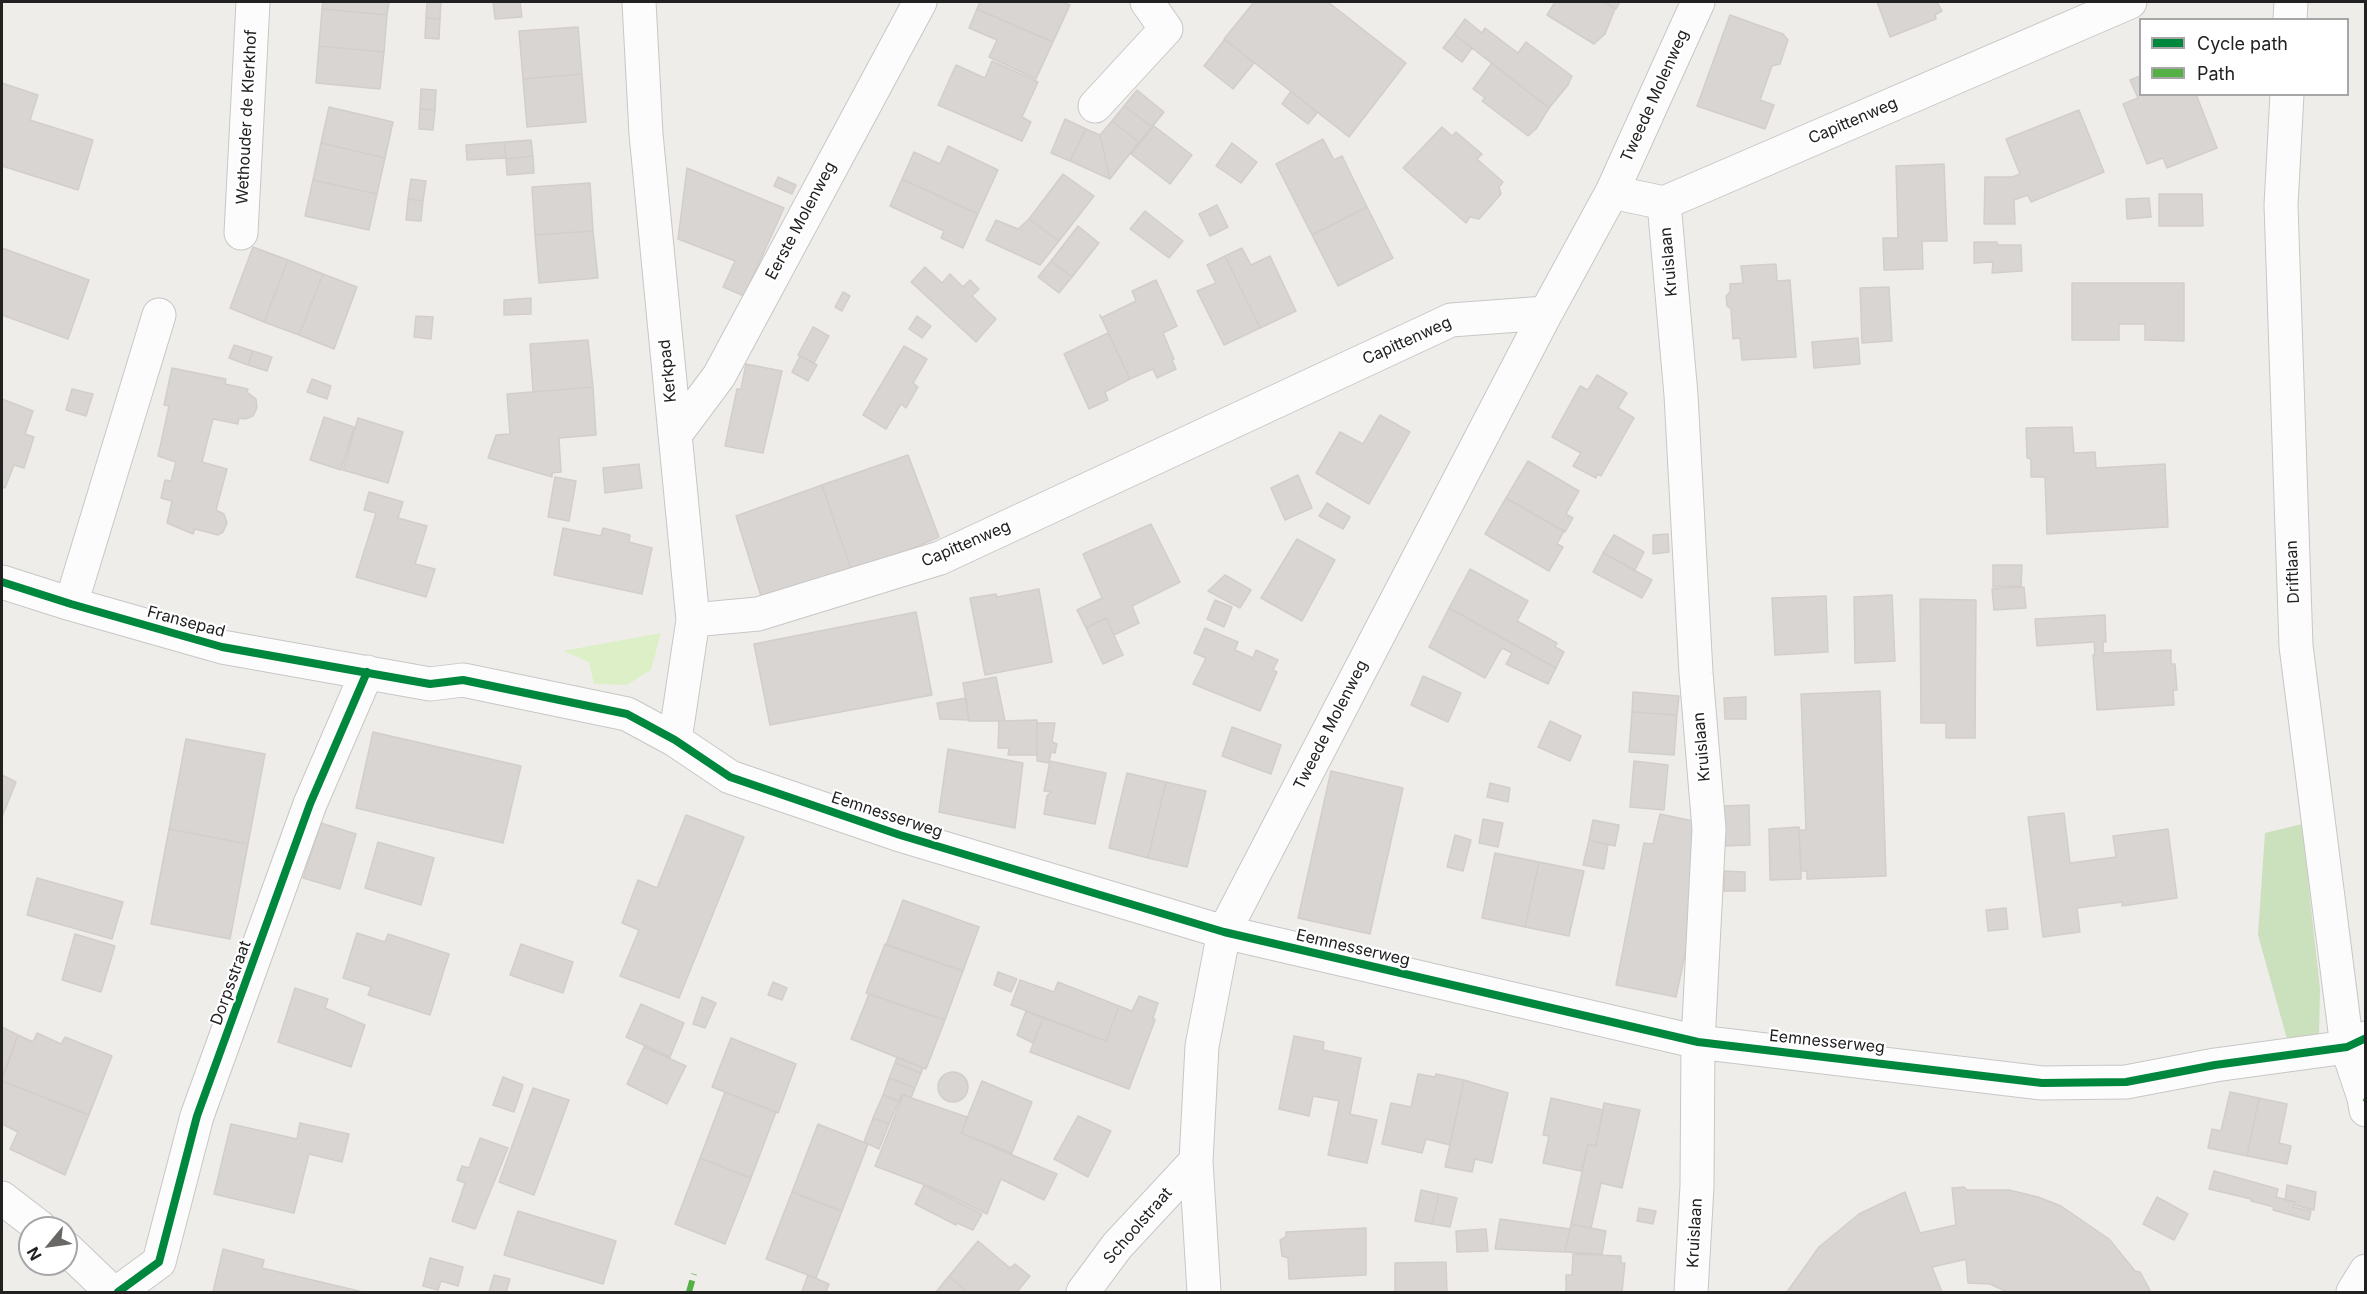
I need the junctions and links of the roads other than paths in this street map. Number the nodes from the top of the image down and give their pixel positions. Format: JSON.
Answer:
{"nodes":[{"id":1,"x":253,"y":2,"type":"edge"},
{"id":2,"x":639,"y":2,"type":"edge"},
{"id":3,"x":920,"y":2,"type":"edge"},
{"id":4,"x":1147,"y":2,"type":"edge"},
{"id":5,"x":1698,"y":2,"type":"edge"},
{"id":6,"x":2130,"y":2,"type":"edge"},
{"id":7,"x":2291,"y":2,"type":"edge"},
{"id":8,"x":2290,"y":18,"type":"edge"},
{"id":9,"x":2287,"y":96,"type":"edge"},
{"id":10,"x":1095,"y":106,"type":"dead end"},
{"id":11,"x":1612,"y":192,"type":"junction"},
{"id":12,"x":1664,"y":203,"type":"junction"},
{"id":13,"x":241,"y":233,"type":"dead end"},
{"id":14,"x":1546,"y":313,"type":"junction"},
{"id":15,"x":159,"y":315,"type":"dead end"},
{"id":16,"x":675,"y":435,"type":"junction"},
{"id":17,"x":2,"y":582,"type":"edge"},
{"id":18,"x":71,"y":604,"type":"junction"},
{"id":19,"x":693,"y":620,"type":"junction"},
{"id":20,"x":367,"y":672,"type":"junction"},
{"id":21,"x":675,"y":740,"type":"junction"},
{"id":22,"x":1224,"y":932,"type":"junction"},
{"id":23,"x":1698,"y":1042,"type":"junction"},
{"id":24,"x":2356,"y":1042,"type":"edge"},
{"id":25,"x":2366,"y":1110,"type":"edge"},
{"id":26,"x":1196,"y":1161,"type":"junction"},
{"id":27,"x":2,"y":1198,"type":"edge"},
{"id":28,"x":25,"y":1216,"type":"edge"},
{"id":29,"x":78,"y":1260,"type":"edge"},
{"id":30,"x":2366,"y":1272,"type":"edge"},
{"id":31,"x":111,"y":1293,"type":"edge"},
{"id":32,"x":118,"y":1293,"type":"edge"},
{"id":33,"x":1083,"y":1293,"type":"edge"},
{"id":34,"x":1204,"y":1293,"type":"edge"},
{"id":35,"x":1691,"y":1293,"type":"edge"},
{"id":36,"x":2353,"y":1293,"type":"edge"}],
"edges":[{"from":1,"to":13,"type":"street","name":"Wethouder de Klerkhof"},
{"from":2,"to":16,"type":"street","name":"Kerkpad"},
{"from":3,"to":16,"type":"street","name":"Eerste Molenweg"},
{"from":4,"to":10,"type":"street"},
{"from":5,"to":11,"type":"street","name":"Tweede Molenweg"},
{"from":6,"to":12,"type":"street","name":"Capittenweg"},
{"from":7,"to":8,"type":"street"},
{"from":9,"to":24,"type":"street","name":"Driftlaan"},
{"from":11,"to":12,"type":"street"},
{"from":11,"to":14,"type":"street"},
{"from":12,"to":23,"type":"street","name":"Kruislaan"},
{"from":14,"to":19,"type":"street","name":"Capittenweg"},
{"from":14,"to":22,"type":"street","name":"Tweede Molenweg"},
{"from":15,"to":18,"type":"street"},
{"from":16,"to":19,"type":"street","name":"Kerkpad"},
{"from":17,"to":18,"type":"street","name":"Fransepad"},
{"from":18,"to":20,"type":"street","name":"Fransepad"},
{"from":19,"to":21,"type":"street","name":"Kerkpad"},
{"from":20,"to":21,"type":"street","name":"Eemnesserweg"},
{"from":20,"to":32,"type":"street","name":"Dorpsstraat"},
{"from":21,"to":22,"type":"street","name":"Eemnesserweg"},
{"from":22,"to":23,"type":"street","name":"Eemnesserweg"},
{"from":22,"to":26,"type":"street","name":"Tweede Molenweg"},
{"from":23,"to":24,"type":"street","name":"Eemnesserweg"},
{"from":23,"to":35,"type":"street","name":"Kruislaan"},
{"from":24,"to":25,"type":"street","name":"Driftlaan"},
{"from":26,"to":33,"type":"street","name":"Schoolstraat"},
{"from":26,"to":34,"type":"street","name":"Tweede Molenweg"},
{"from":27,"to":28,"type":"street"},
{"from":29,"to":31,"type":"street"},
{"from":30,"to":36,"type":"street"}]}
